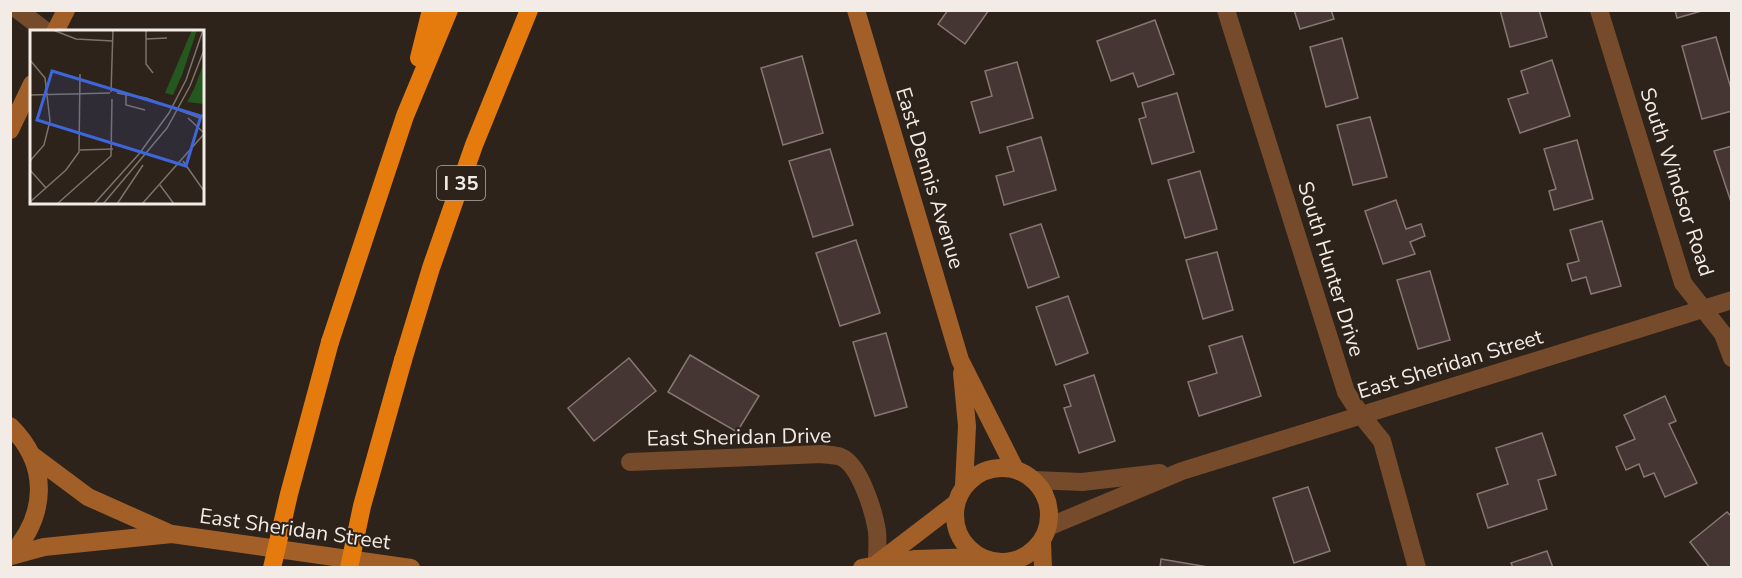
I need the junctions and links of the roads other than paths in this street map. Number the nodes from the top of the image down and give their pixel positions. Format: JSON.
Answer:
{"nodes":[{"id":1,"x":18,"y":10,"type":"edge"},
{"id":2,"x":66,"y":10,"type":"edge"},
{"id":3,"x":431,"y":10,"type":"edge"},
{"id":4,"x":449,"y":10,"type":"edge"},
{"id":5,"x":529,"y":10,"type":"edge"},
{"id":6,"x":856,"y":10,"type":"edge"},
{"id":7,"x":1226,"y":10,"type":"edge"},
{"id":8,"x":1599,"y":10,"type":"edge"},
{"id":9,"x":44,"y":30,"type":"edge"},
{"id":10,"x":56,"y":30,"type":"edge"},
{"id":11,"x":30,"y":88,"type":"edge"},
{"id":12,"x":405,"y":116,"type":"junction"},
{"id":13,"x":10,"y":130,"type":"edge"},
{"id":14,"x":1731,"y":300,"type":"edge"},
{"id":15,"x":1703,"y":309,"type":"junction"},
{"id":16,"x":1731,"y":358,"type":"edge"},
{"id":17,"x":960,"y":360,"type":"junction"},
{"id":18,"x":1361,"y":415,"type":"junction"},
{"id":19,"x":10,"y":426,"type":"edge"},
{"id":20,"x":33,"y":456,"type":"junction"},
{"id":21,"x":630,"y":462,"type":"dead end"},
{"id":22,"x":1015,"y":469,"type":"junction"},
{"id":23,"x":1182,"y":471,"type":"junction"},
{"id":24,"x":1034,"y":480,"type":"junction"},
{"id":25,"x":964,"y":486,"type":"junction"},
{"id":26,"x":956,"y":504,"type":"junction"},
{"id":27,"x":172,"y":534,"type":"junction"},
{"id":28,"x":1045,"y":534,"type":"junction"},
{"id":29,"x":11,"y":556,"type":"edge"},
{"id":30,"x":990,"y":562,"type":"edge"},
{"id":31,"x":869,"y":566,"type":"edge"},
{"id":32,"x":272,"y":567,"type":"edge"},
{"id":33,"x":349,"y":567,"type":"edge"},
{"id":34,"x":411,"y":567,"type":"edge"},
{"id":35,"x":1043,"y":567,"type":"edge"},
{"id":36,"x":1417,"y":567,"type":"edge"}],
"edges":[{"from":1,"to":9,"type":"street"},
{"from":2,"to":10,"type":"main road"},
{"from":3,"to":12,"type":"highway"},
{"from":4,"to":12,"type":"highway"},
{"from":5,"to":33,"type":"highway","number":"I 35","bridge":true},
{"from":6,"to":17,"type":"main road","name":"East Dennis Avenue"},
{"from":7,"to":18,"type":"street","name":"South Hunter Drive"},
{"from":8,"to":15,"type":"street","name":"South Windsor Road"},
{"from":11,"to":13,"type":"main road"},
{"from":12,"to":32,"type":"highway","bridge":true},
{"from":14,"to":15,"type":"street","name":"East Sheridan Street"},
{"from":15,"to":16,"type":"street","name":"South Windsor Road"},
{"from":15,"to":18,"type":"street","name":"East Sheridan Street"},
{"from":17,"to":22,"type":"main road","name":"East Dennis Avenue"},
{"from":17,"to":25,"type":"main road","name":"East Dennis Avenue"},
{"from":18,"to":23,"type":"street","name":"East Sheridan Street"},
{"from":18,"to":36,"type":"street","name":"South Hunter Drive"},
{"from":19,"to":20,"type":"main road"},
{"from":20,"to":27,"type":"main road","name":"East Sheridan Street"},
{"from":20,"to":29,"type":"main road"},
{"from":21,"to":31,"type":"street","name":"East Sheridan Drive"},
{"from":22,"to":24,"type":"main road"},
{"from":22,"to":25,"type":"main road"},
{"from":23,"to":24,"type":"street","name":"East Sheridan Street"},
{"from":23,"to":28,"type":"street","name":"East Sheridan Street"},
{"from":24,"to":28,"type":"main road"},
{"from":25,"to":26,"type":"main road"},
{"from":26,"to":30,"type":"main road"},
{"from":26,"to":31,"type":"main road"},
{"from":27,"to":29,"type":"main road","name":"East Sheridan Street"},
{"from":27,"to":34,"type":"main road","name":"East Sheridan Street"},
{"from":28,"to":30,"type":"main road"},
{"from":28,"to":35,"type":"main road"},
{"from":30,"to":31,"type":"main road"}]}
